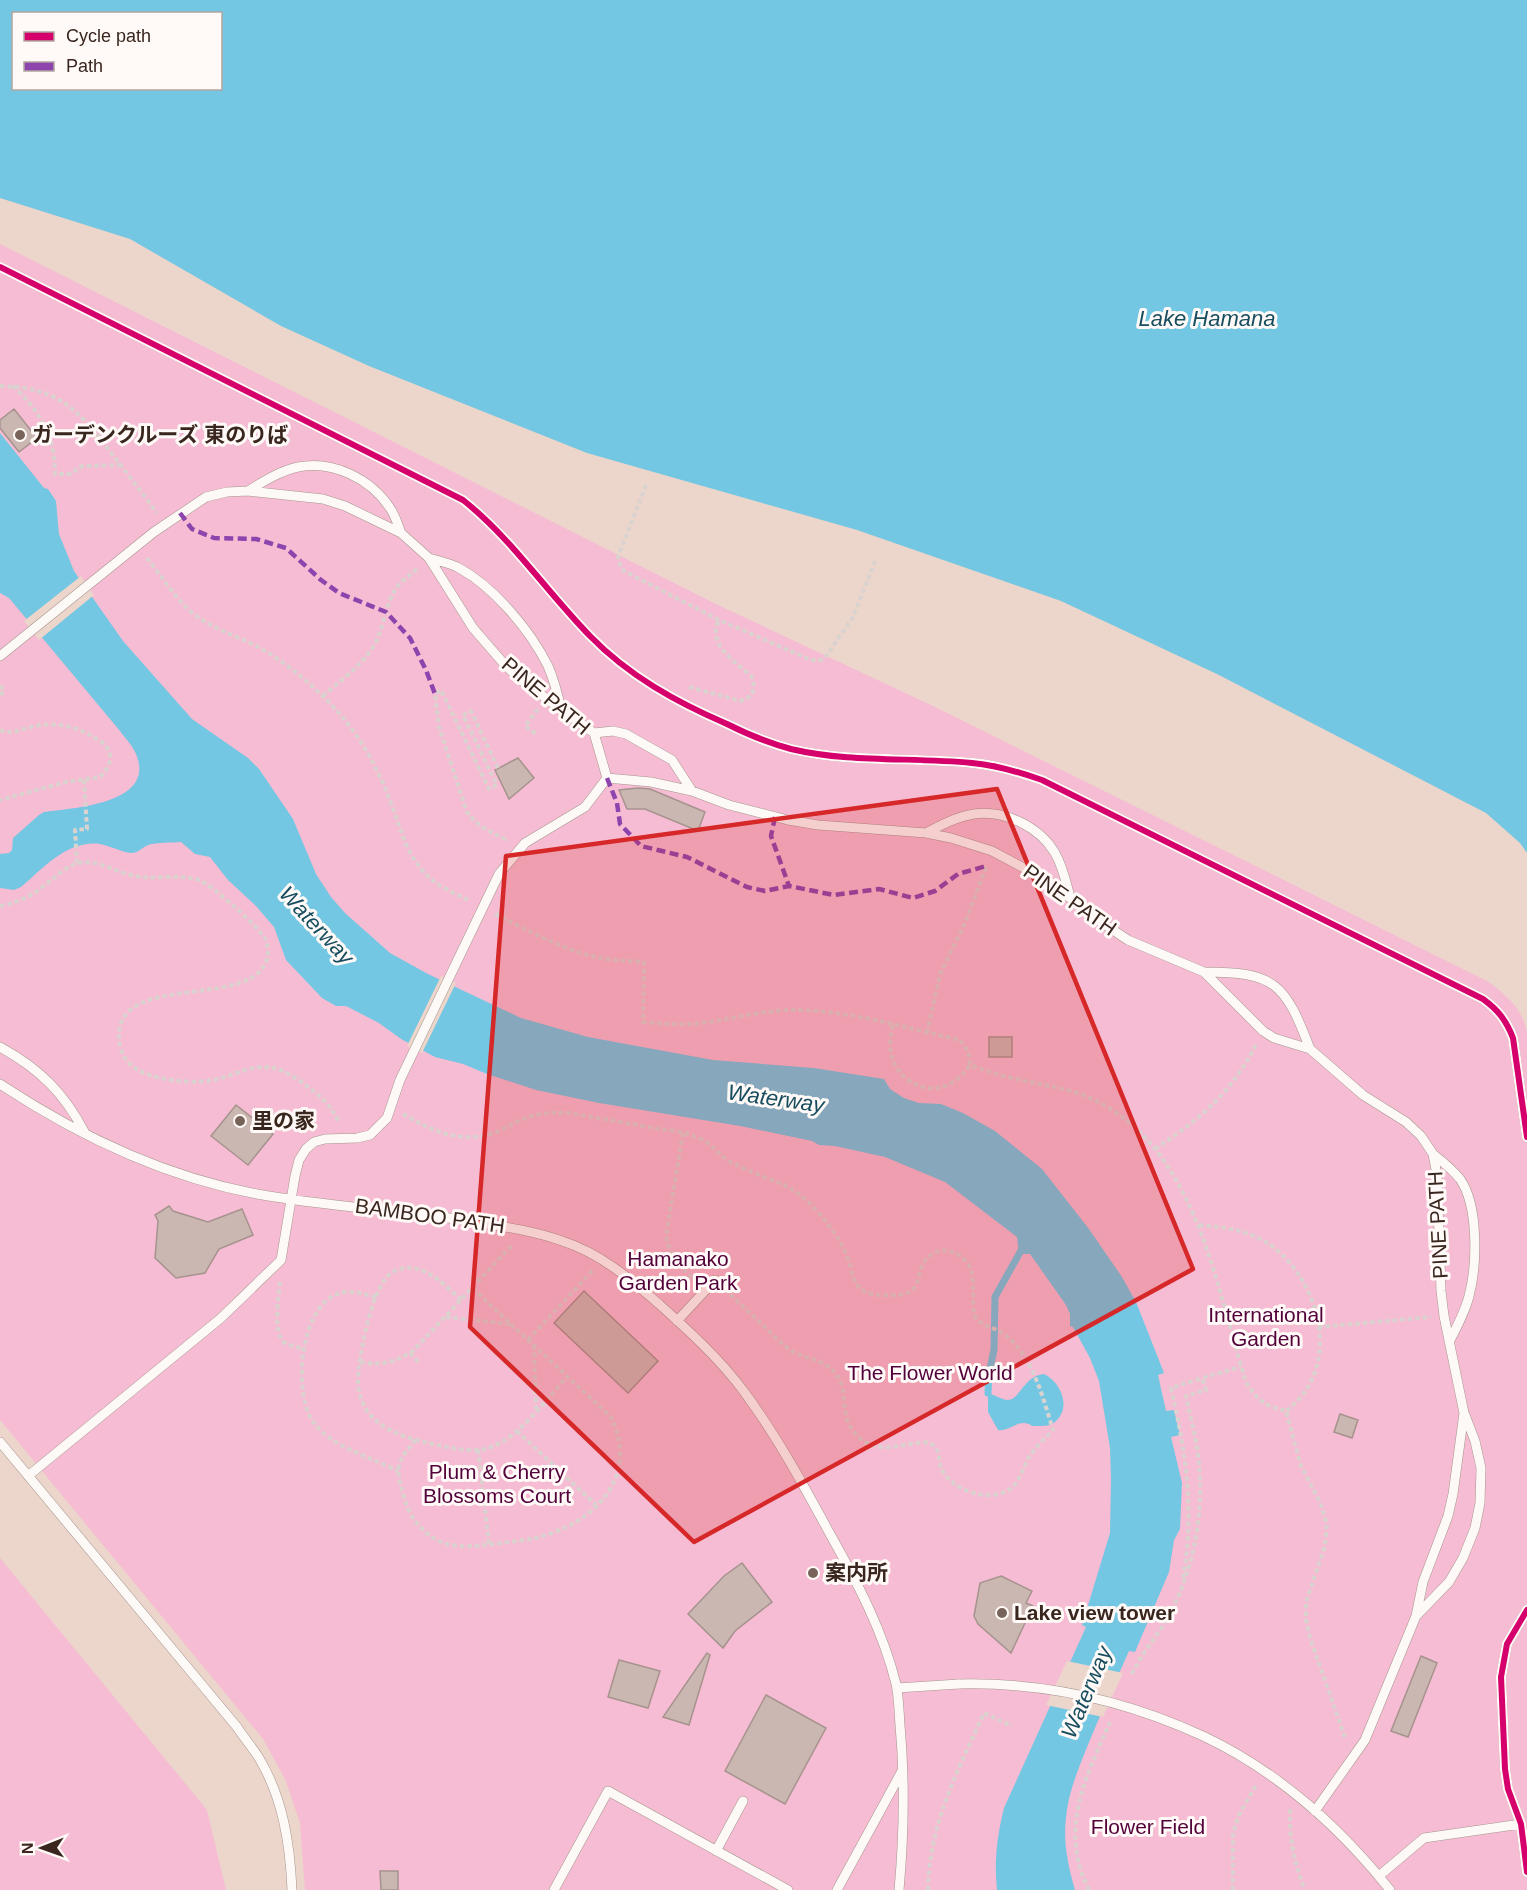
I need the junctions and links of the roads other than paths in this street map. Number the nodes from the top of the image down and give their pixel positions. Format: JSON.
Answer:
{"nodes":[{"id":1,"x":0,"y":267,"type":"edge"},
{"id":2,"x":248,"y":491,"type":"junction"},
{"id":3,"x":401,"y":533,"type":"junction"},
{"id":4,"x":429,"y":558,"type":"junction"},
{"id":5,"x":2,"y":654,"type":"edge"},
{"id":6,"x":561,"y":710,"type":"junction"},
{"id":7,"x":594,"y":733,"type":"junction"},
{"id":8,"x":607,"y":778,"type":"junction"},
{"id":9,"x":692,"y":791,"type":"junction"},
{"id":10,"x":926,"y":833,"type":"junction"},
{"id":11,"x":1070,"y":897,"type":"junction"},
{"id":12,"x":1204,"y":972,"type":"junction"},
{"id":13,"x":0,"y":1047,"type":"edge"},
{"id":14,"x":1310,"y":1049,"type":"junction"},
{"id":15,"x":0,"y":1084,"type":"edge"},
{"id":16,"x":85,"y":1134,"type":"junction"},
{"id":17,"x":1527,"y":1137,"type":"edge"},
{"id":18,"x":1433,"y":1154,"type":"junction"},
{"id":19,"x":291,"y":1198,"type":"junction"},
{"id":20,"x":715,"y":1280,"type":"road end"},
{"id":21,"x":677,"y":1321,"type":"junction"},
{"id":22,"x":1449,"y":1342,"type":"junction"},
{"id":23,"x":1464,"y":1413,"type":"junction"},
{"id":24,"x":0,"y":1442,"type":"edge"},
{"id":25,"x":28,"y":1476,"type":"junction"},
{"id":26,"x":1527,"y":1610,"type":"edge"},
{"id":27,"x":1416,"y":1616,"type":"junction"},
{"id":28,"x":897,"y":1688,"type":"junction"},
{"id":29,"x":903,"y":1769,"type":"junction"},
{"id":30,"x":743,"y":1801,"type":"dead end"},
{"id":31,"x":1315,"y":1811,"type":"junction"},
{"id":32,"x":1521,"y":1824,"type":"junction"},
{"id":33,"x":716,"y":1851,"type":"junction"},
{"id":34,"x":1527,"y":1872,"type":"edge"},
{"id":35,"x":1379,"y":1875,"type":"junction"},
{"id":36,"x":292,"y":1890,"type":"edge"},
{"id":37,"x":554,"y":1890,"type":"edge"},
{"id":38,"x":788,"y":1890,"type":"edge"},
{"id":39,"x":837,"y":1890,"type":"edge"},
{"id":40,"x":899,"y":1890,"type":"edge"},
{"id":41,"x":1390,"y":1890,"type":"edge"}],
"edges":[{"from":1,"to":17,"type":"lane"},
{"from":2,"to":3,"type":"lane","name":"PINE PATH"},
{"from":2,"to":3,"type":"lane"},
{"from":2,"to":5,"type":"lane","name":"PINE PATH"},
{"from":3,"to":4,"type":"lane","name":"PINE PATH"},
{"from":4,"to":6,"type":"lane","name":"PINE PATH"},
{"from":4,"to":6,"type":"lane"},
{"from":6,"to":7,"type":"lane","name":"PINE PATH"},
{"from":7,"to":8,"type":"lane","name":"PINE PATH"},
{"from":7,"to":9,"type":"lane"},
{"from":8,"to":9,"type":"lane","name":"PINE PATH"},
{"from":8,"to":19,"type":"lane"},
{"from":9,"to":10,"type":"lane","name":"PINE PATH"},
{"from":10,"to":11,"type":"lane","name":"PINE PATH"},
{"from":10,"to":11,"type":"lane"},
{"from":11,"to":12,"type":"lane","name":"PINE PATH"},
{"from":12,"to":14,"type":"lane","name":"PINE PATH"},
{"from":12,"to":14,"type":"lane"},
{"from":13,"to":16,"type":"lane"},
{"from":14,"to":18,"type":"lane","name":"PINE PATH"},
{"from":15,"to":16,"type":"lane","name":"BAMBOO PATH"},
{"from":16,"to":19,"type":"lane","name":"BAMBOO PATH"},
{"from":18,"to":22,"type":"lane","name":"PINE PATH"},
{"from":18,"to":22,"type":"lane"},
{"from":19,"to":21,"type":"lane","name":"BAMBOO PATH"},
{"from":19,"to":25,"type":"lane"},
{"from":20,"to":21,"type":"lane"},
{"from":21,"to":28,"type":"lane","name":"BAMBOO PATH"},
{"from":22,"to":23,"type":"lane","name":"PINE PATH"},
{"from":23,"to":27,"type":"lane","name":"PINE PATH"},
{"from":23,"to":27,"type":"lane"},
{"from":24,"to":25,"type":"lane"},
{"from":25,"to":36,"type":"lane"},
{"from":26,"to":32,"type":"lane"},
{"from":27,"to":31,"type":"lane"},
{"from":28,"to":29,"type":"lane","name":"BAMBOO PATH"},
{"from":28,"to":31,"type":"lane","bridge":true},
{"from":29,"to":39,"type":"lane"},
{"from":29,"to":40,"type":"lane","name":"BAMBOO PATH"},
{"from":30,"to":33,"type":"lane"},
{"from":31,"to":35,"type":"lane"},
{"from":32,"to":34,"type":"lane"},
{"from":32,"to":35,"type":"lane"},
{"from":33,"to":37,"type":"lane"},
{"from":33,"to":38,"type":"lane"},
{"from":35,"to":41,"type":"lane"}]}
